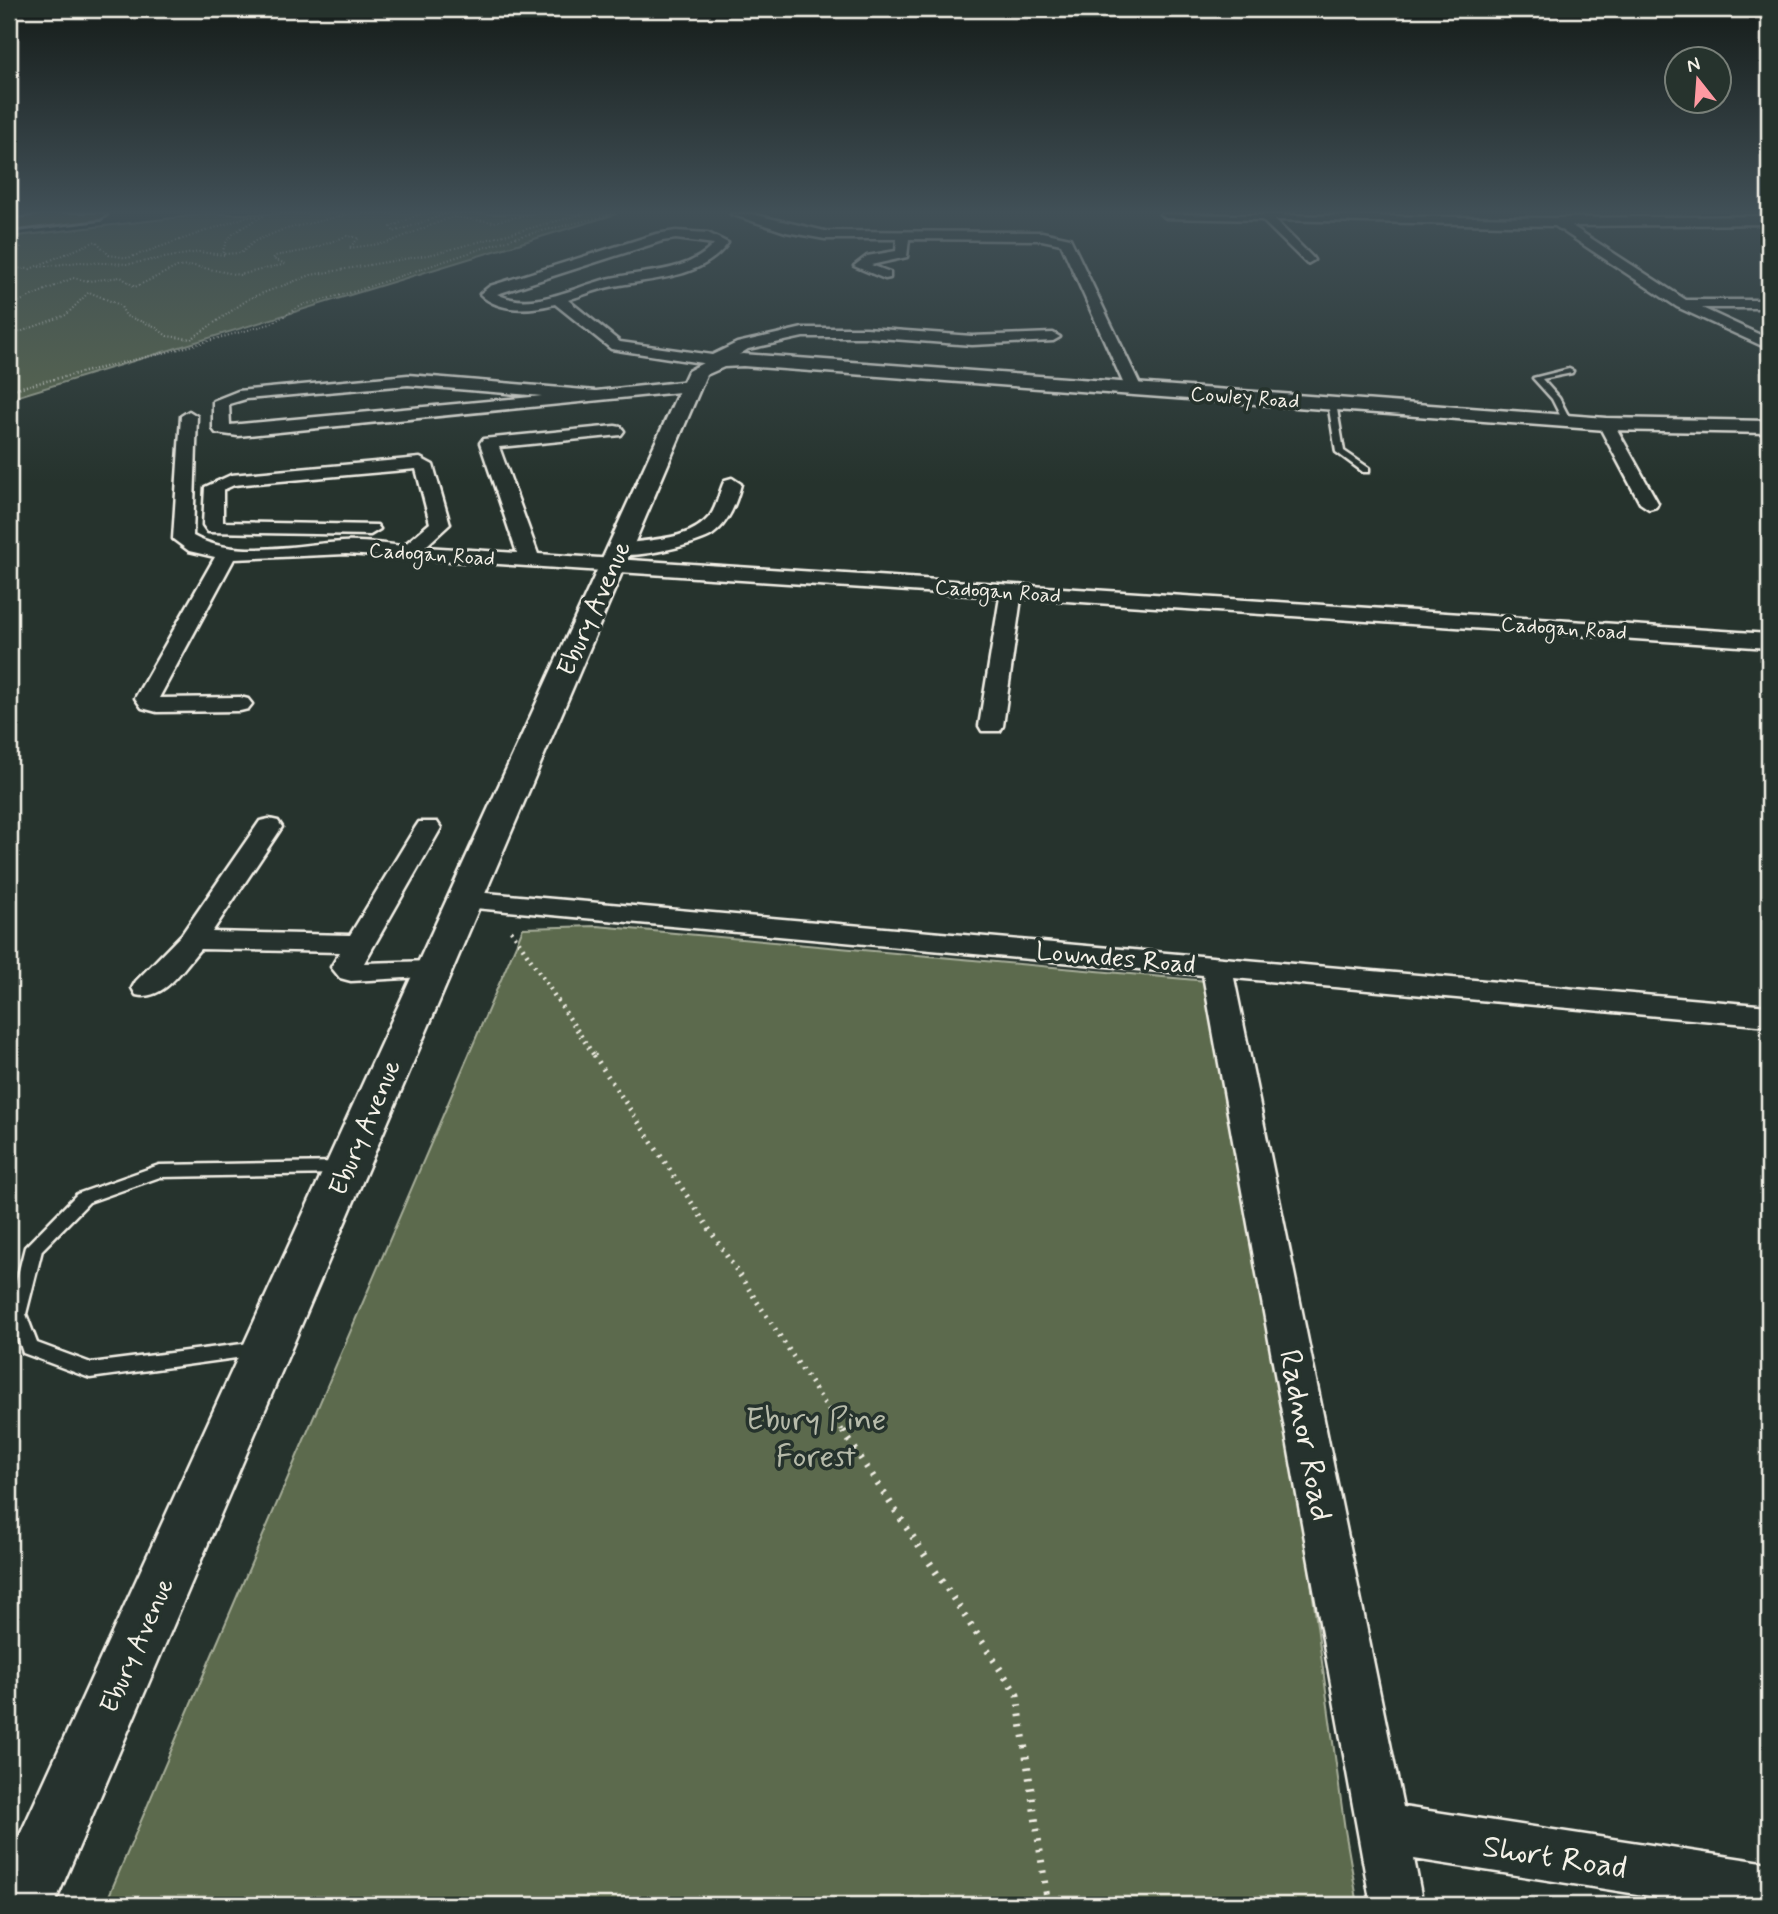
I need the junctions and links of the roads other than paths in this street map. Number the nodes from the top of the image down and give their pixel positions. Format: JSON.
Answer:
{"nodes":[{"id":1,"x":563,"y":303,"type":"edge"},
{"id":2,"x":1096,"y":303,"type":"edge"},
{"id":3,"x":1682,"y":304,"type":"joint"},
{"id":4,"x":1769,"y":304,"type":"edge"},
{"id":5,"x":1053,"y":337,"type":"dead end"},
{"id":6,"x":1769,"y":345,"type":"edge"},
{"id":7,"x":708,"y":369,"type":"junction"},
{"id":8,"x":1569,"y":371,"type":"dead end"},
{"id":9,"x":1134,"y":389,"type":"junction"},
{"id":10,"x":603,"y":396,"type":"junction"},
{"id":11,"x":1332,"y":403,"type":"junction"},
{"id":12,"x":189,"y":416,"type":"dead end"},
{"id":13,"x":1567,"y":421,"type":"junction"},
{"id":14,"x":481,"y":422,"type":"dead end"},
{"id":15,"x":1606,"y":424,"type":"junction"},
{"id":16,"x":1769,"y":426,"type":"edge"},
{"id":17,"x":615,"y":431,"type":"dead end"},
{"id":18,"x":489,"y":443,"type":"junction"},
{"id":19,"x":1366,"y":470,"type":"dead end"},
{"id":20,"x":732,"y":484,"type":"dead end"},
{"id":21,"x":1650,"y":503,"type":"dead end"},
{"id":22,"x":430,"y":533,"type":"junction"},
{"id":23,"x":408,"y":552,"type":"junction"},
{"id":24,"x":227,"y":554,"type":"junction"},
{"id":25,"x":615,"y":558,"type":"junction"},
{"id":26,"x":530,"y":561,"type":"junction"},
{"id":27,"x":1012,"y":592,"type":"junction"},
{"id":28,"x":1769,"y":641,"type":"edge"},
{"id":29,"x":240,"y":704,"type":"dead end"},
{"id":30,"x":991,"y":726,"type":"dead end"},
{"id":31,"x":269,"y":827,"type":"dead end"},
{"id":32,"x":428,"y":828,"type":"dead end"},
{"id":33,"x":478,"y":901,"type":"junction"},
{"id":34,"x":192,"y":940,"type":"junction"},
{"id":35,"x":360,"y":944,"type":"junction"},
{"id":36,"x":1216,"y":965,"type":"junction"},
{"id":37,"x":431,"y":970,"type":"junction"},
{"id":38,"x":147,"y":988,"type":"dead end"},
{"id":39,"x":1769,"y":1016,"type":"edge"},
{"id":40,"x":347,"y":1168,"type":"junction"},
{"id":41,"x":266,"y":1348,"type":"junction"},
{"id":42,"x":1382,"y":1829,"type":"junction"},
{"id":43,"x":1769,"y":1889,"type":"edge"},
{"id":44,"x":21,"y":1905,"type":"edge"},
{"id":45,"x":1397,"y":1905,"type":"edge"}],
"edges":[{"from":1,"to":7,"type":"street"},
{"from":2,"to":9,"type":"street"},
{"from":3,"to":4,"type":"street"},
{"from":3,"to":6,"type":"street"},
{"from":5,"to":7,"type":"street"},
{"from":7,"to":9,"type":"street","name":"Cowley Road"},
{"from":7,"to":10,"type":"street"},
{"from":7,"to":25,"type":"street","name":"Ebury Avenue"},
{"from":8,"to":13,"type":"lane"},
{"from":9,"to":11,"type":"street","name":"Cowley Road"},
{"from":10,"to":10,"type":"street"},
{"from":11,"to":13,"type":"street","name":"Cowley Road"},
{"from":11,"to":19,"type":"lane"},
{"from":12,"to":24,"type":"street","name":"Cadogan Road"},
{"from":13,"to":15,"type":"street","name":"Cowley Road"},
{"from":14,"to":18,"type":"street"},
{"from":15,"to":16,"type":"street","name":"Cowley Road"},
{"from":15,"to":21,"type":"street"},
{"from":17,"to":18,"type":"street"},
{"from":18,"to":26,"type":"street"},
{"from":20,"to":25,"type":"street"},
{"from":22,"to":22,"type":"street"},
{"from":22,"to":23,"type":"street"},
{"from":23,"to":24,"type":"street","name":"Cadogan Road"},
{"from":23,"to":26,"type":"street","name":"Cadogan Road"},
{"from":24,"to":29,"type":"street"},
{"from":25,"to":26,"type":"street","name":"Cadogan Road"},
{"from":25,"to":27,"type":"street","name":"Cadogan Road"},
{"from":25,"to":33,"type":"street","name":"Ebury Avenue"},
{"from":27,"to":28,"type":"street","name":"Cadogan Road"},
{"from":27,"to":30,"type":"street"},
{"from":31,"to":34,"type":"street"},
{"from":32,"to":35,"type":"street"},
{"from":33,"to":36,"type":"street","name":"Lowndes Road"},
{"from":33,"to":37,"type":"street","name":"Ebury Avenue"},
{"from":34,"to":35,"type":"street"},
{"from":34,"to":38,"type":"street"},
{"from":35,"to":37,"type":"street"},
{"from":36,"to":39,"type":"street","name":"Lowndes Road"},
{"from":36,"to":42,"type":"street","name":"Radnor Road"},
{"from":37,"to":40,"type":"street","name":"Ebury Avenue"},
{"from":40,"to":41,"type":"street","name":"Ebury Avenue"},
{"from":40,"to":41,"type":"lane"},
{"from":41,"to":44,"type":"street","name":"Ebury Avenue"},
{"from":42,"to":43,"type":"street","name":"Short Road"},
{"from":42,"to":45,"type":"street","name":"Radnor Road"}]}
